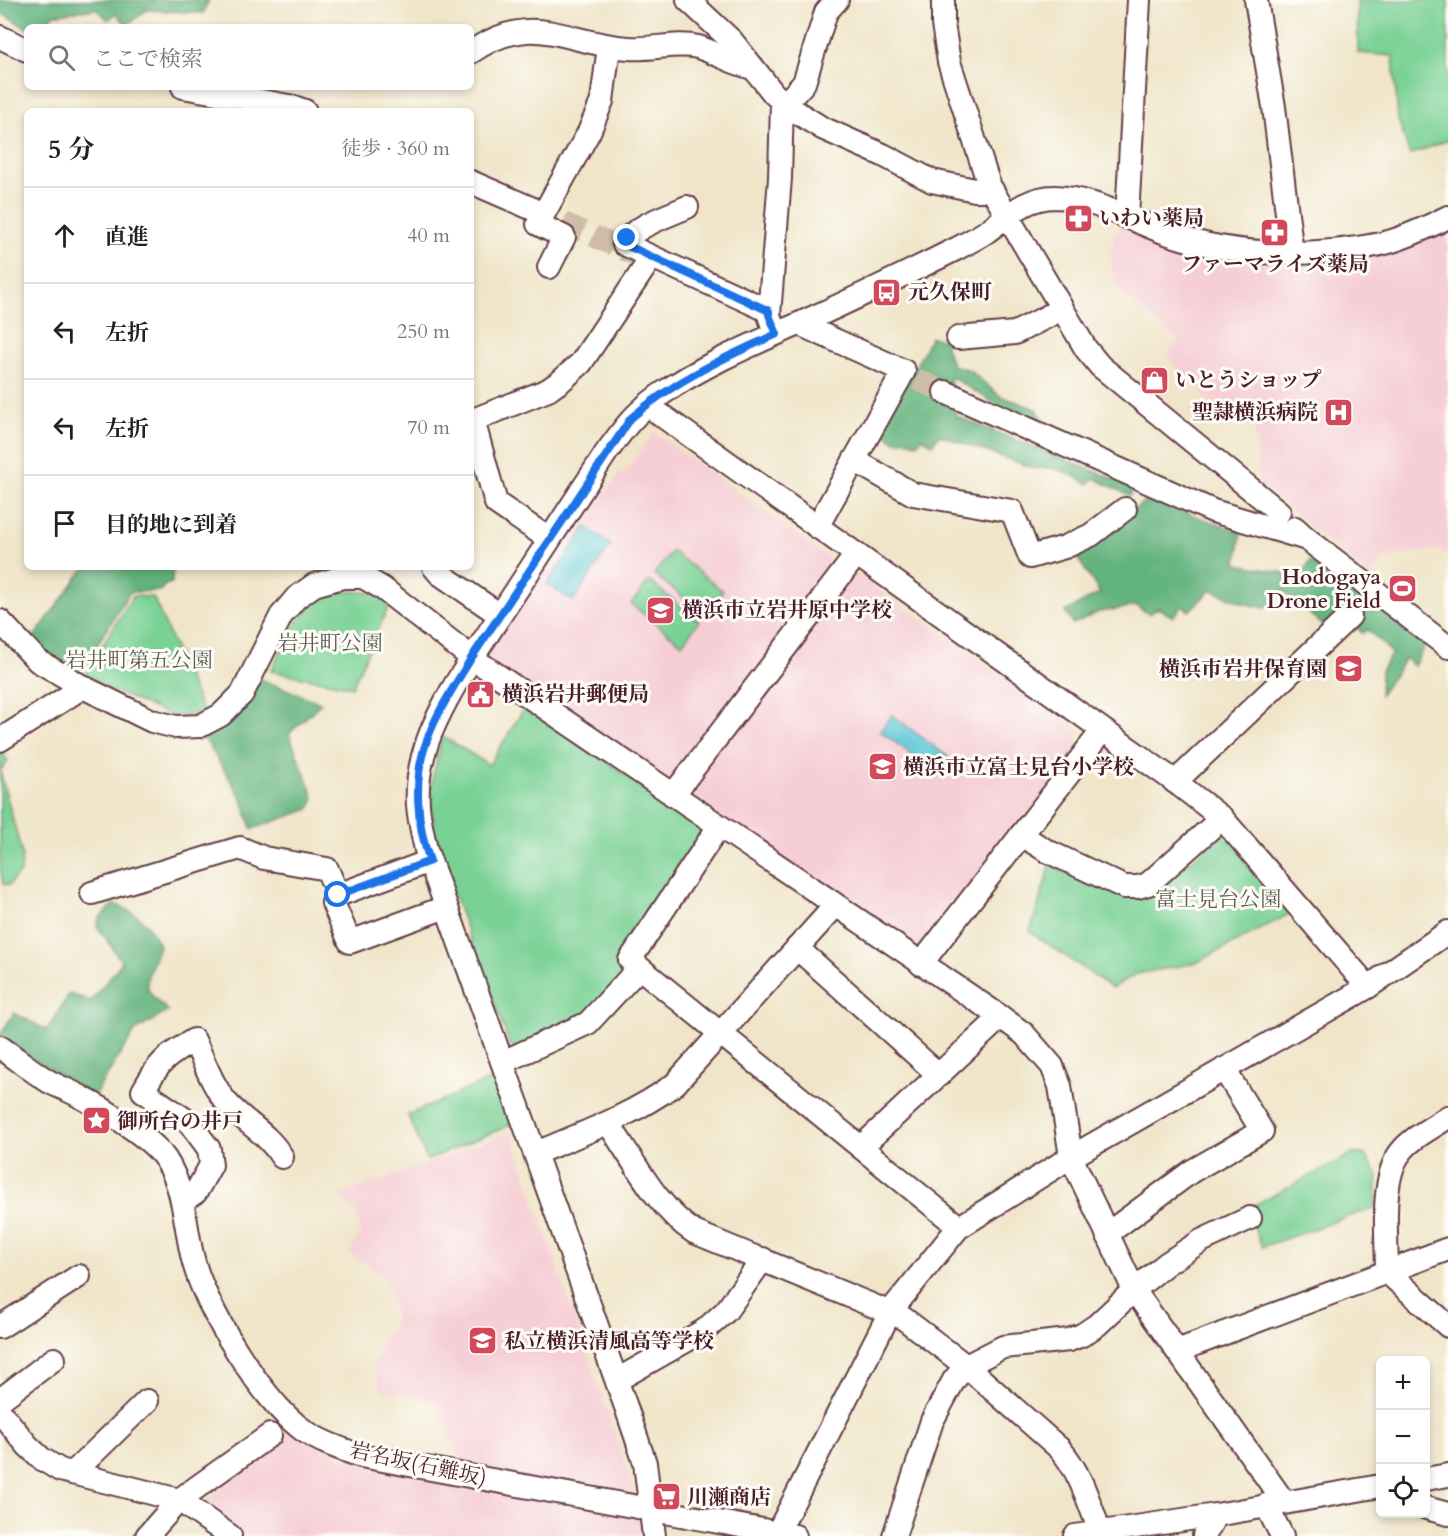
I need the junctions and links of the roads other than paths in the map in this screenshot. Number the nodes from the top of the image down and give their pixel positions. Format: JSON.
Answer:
{"nodes":[{"id":1,"x":688,"y":0,"type":"edge"},
{"id":2,"x":837,"y":0,"type":"edge"},
{"id":3,"x":944,"y":0,"type":"edge"},
{"id":4,"x":1139,"y":0,"type":"edge"},
{"id":5,"x":1256,"y":0,"type":"edge"},
{"id":6,"x":0,"y":36,"type":"edge"},
{"id":7,"x":609,"y":46,"type":"junction"},
{"id":8,"x":24,"y":48,"type":"edge"},
{"id":9,"x":474,"y":50,"type":"edge"},
{"id":10,"x":753,"y":68,"type":"junction"},
{"id":11,"x":200,"y":90,"type":"edge"},
{"id":12,"x":784,"y":103,"type":"junction"},
{"id":13,"x":297,"y":108,"type":"edge"},
{"id":14,"x":474,"y":183,"type":"edge"},
{"id":15,"x":992,"y":190,"type":"junction"},
{"id":16,"x":687,"y":207,"type":"dead end"},
{"id":17,"x":533,"y":209,"type":"tunnel mouth"},
{"id":18,"x":1007,"y":215,"type":"junction"},
{"id":19,"x":1127,"y":217,"type":"junction"},
{"id":20,"x":1448,"y":217,"type":"edge"},
{"id":21,"x":1292,"y":254,"type":"junction"},
{"id":22,"x":651,"y":258,"type":"junction"},
{"id":23,"x":549,"y":267,"type":"dead end"},
{"id":24,"x":1062,"y":309,"type":"junction"},
{"id":25,"x":769,"y":311,"type":"junction"},
{"id":26,"x":799,"y":324,"type":"junction"},
{"id":27,"x":777,"y":334,"type":"junction"},
{"id":28,"x":958,"y":338,"type":"dead end"},
{"id":29,"x":945,"y":392,"type":"tunnel mouth"},
{"id":30,"x":647,"y":405,"type":"junction"},
{"id":31,"x":474,"y":420,"type":"edge"},
{"id":32,"x":474,"y":424,"type":"edge"},
{"id":33,"x":854,"y":460,"type":"junction"},
{"id":34,"x":1125,"y":509,"type":"dead end"},
{"id":35,"x":817,"y":527,"type":"junction"},
{"id":36,"x":549,"y":539,"type":"junction"},
{"id":37,"x":1307,"y":539,"type":"junction"},
{"id":38,"x":856,"y":555,"type":"junction"},
{"id":39,"x":437,"y":570,"type":"edge"},
{"id":40,"x":311,"y":576,"type":"edge"},
{"id":41,"x":500,"y":615,"type":"junction"},
{"id":42,"x":1350,"y":616,"type":"dead end"},
{"id":43,"x":0,"y":621,"type":"edge"},
{"id":44,"x":1448,"y":646,"type":"edge"},
{"id":45,"x":472,"y":657,"type":"junction"},
{"id":46,"x":82,"y":687,"type":"junction"},
{"id":47,"x":1102,"y":730,"type":"junction"},
{"id":48,"x":0,"y":740,"type":"edge"},
{"id":49,"x":1175,"y":782,"type":"junction"},
{"id":50,"x":673,"y":795,"type":"junction"},
{"id":51,"x":1222,"y":818,"type":"junction"},
{"id":52,"x":719,"y":826,"type":"junction"},
{"id":53,"x":1021,"y":835,"type":"junction"},
{"id":54,"x":430,"y":861,"type":"junction"},
{"id":55,"x":92,"y":893,"type":"dead end"},
{"id":56,"x":338,"y":895,"type":"junction"},
{"id":57,"x":835,"y":906,"type":"junction"},
{"id":58,"x":446,"y":907,"type":"junction"},
{"id":59,"x":1448,"y":932,"type":"edge"},
{"id":60,"x":797,"y":948,"type":"junction"},
{"id":61,"x":921,"y":964,"type":"junction"},
{"id":62,"x":639,"y":968,"type":"junction"},
{"id":63,"x":1368,"y":987,"type":"junction"},
{"id":64,"x":1001,"y":1017,"type":"junction"},
{"id":65,"x":720,"y":1035,"type":"junction"},
{"id":66,"x":0,"y":1047,"type":"edge"},
{"id":67,"x":503,"y":1062,"type":"junction"},
{"id":68,"x":1224,"y":1069,"type":"junction"},
{"id":69,"x":939,"y":1075,"type":"junction"},
{"id":70,"x":1448,"y":1117,"type":"edge"},
{"id":71,"x":608,"y":1123,"type":"junction"},
{"id":72,"x":861,"y":1147,"type":"junction"},
{"id":73,"x":536,"y":1153,"type":"junction"},
{"id":74,"x":282,"y":1157,"type":"dead end"},
{"id":75,"x":1071,"y":1157,"type":"junction"},
{"id":76,"x":183,"y":1201,"type":"junction"},
{"id":77,"x":1250,"y":1218,"type":"dead end"},
{"id":78,"x":959,"y":1227,"type":"junction"},
{"id":79,"x":1107,"y":1234,"type":"junction"},
{"id":80,"x":1448,"y":1249,"type":"edge"},
{"id":81,"x":763,"y":1259,"type":"junction"},
{"id":82,"x":1387,"y":1272,"type":"junction"},
{"id":83,"x":79,"y":1276,"type":"dead end"},
{"id":84,"x":1134,"y":1290,"type":"junction"},
{"id":85,"x":890,"y":1312,"type":"junction"},
{"id":86,"x":1448,"y":1326,"type":"edge"},
{"id":87,"x":0,"y":1327,"type":"edge"},
{"id":88,"x":1177,"y":1351,"type":"junction"},
{"id":89,"x":54,"y":1359,"type":"dead end"},
{"id":90,"x":966,"y":1366,"type":"junction"},
{"id":91,"x":617,"y":1380,"type":"junction"},
{"id":92,"x":0,"y":1400,"type":"edge"},
{"id":93,"x":147,"y":1401,"type":"dead end"},
{"id":94,"x":283,"y":1426,"type":"junction"},
{"id":95,"x":4,"y":1428,"type":"edge"},
{"id":96,"x":73,"y":1473,"type":"junction"},
{"id":97,"x":1448,"y":1475,"type":"edge"},
{"id":98,"x":1430,"y":1478,"type":"edge"},
{"id":99,"x":1376,"y":1489,"type":"edge"},
{"id":100,"x":179,"y":1500,"type":"junction"},
{"id":101,"x":1275,"y":1504,"type":"junction"},
{"id":102,"x":650,"y":1509,"type":"junction"},
{"id":103,"x":1430,"y":1509,"type":"edge"},
{"id":104,"x":1448,"y":1514,"type":"edge"},
{"id":105,"x":1216,"y":1515,"type":"junction"},
{"id":106,"x":1100,"y":1532,"type":"junction"},
{"id":107,"x":787,"y":1534,"type":"edge"},
{"id":108,"x":147,"y":1536,"type":"edge"},
{"id":109,"x":230,"y":1536,"type":"edge"},
{"id":110,"x":654,"y":1536,"type":"edge"},
{"id":111,"x":894,"y":1536,"type":"edge"},
{"id":112,"x":1075,"y":1536,"type":"edge"},
{"id":113,"x":1204,"y":1536,"type":"edge"},
{"id":114,"x":1282,"y":1536,"type":"edge"}],
"edges":[{"from":1,"to":10,"type":"street"},
{"from":2,"to":12,"type":"street"},
{"from":3,"to":15,"type":"street"},
{"from":4,"to":19,"type":"street"},
{"from":5,"to":21,"type":"street"},
{"from":6,"to":8,"type":"street"},
{"from":7,"to":9,"type":"street"},
{"from":7,"to":10,"type":"street"},
{"from":7,"to":23,"type":"street"},
{"from":10,"to":12,"type":"street"},
{"from":11,"to":13,"type":"street"},
{"from":12,"to":15,"type":"street"},
{"from":12,"to":25,"type":"street"},
{"from":14,"to":17,"type":"street"},
{"from":15,"to":18,"type":"street"},
{"from":16,"to":22,"type":"street"},
{"from":18,"to":19,"type":"street"},
{"from":18,"to":24,"type":"street"},
{"from":18,"to":26,"type":"street"},
{"from":19,"to":21,"type":"street"},
{"from":20,"to":21,"type":"street"},
{"from":22,"to":25,"type":"street"},
{"from":22,"to":31,"type":"street"},
{"from":24,"to":28,"type":"street"},
{"from":24,"to":37,"type":"street"},
{"from":25,"to":27,"type":"street"},
{"from":26,"to":27,"type":"street"},
{"from":26,"to":33,"type":"street"},
{"from":27,"to":30,"type":"street"},
{"from":29,"to":37,"type":"street"},
{"from":30,"to":35,"type":"street"},
{"from":30,"to":36,"type":"street"},
{"from":32,"to":36,"type":"street"},
{"from":33,"to":34,"type":"street"},
{"from":33,"to":35,"type":"street"},
{"from":35,"to":38,"type":"street"},
{"from":36,"to":41,"type":"street"},
{"from":37,"to":44,"type":"street"},
{"from":38,"to":47,"type":"street"},
{"from":38,"to":50,"type":"street"},
{"from":39,"to":41,"type":"street"},
{"from":40,"to":45,"type":"street"},
{"from":40,"to":46,"type":"street"},
{"from":41,"to":45,"type":"street"},
{"from":42,"to":49,"type":"street"},
{"from":43,"to":46,"type":"street"},
{"from":45,"to":50,"type":"street"},
{"from":45,"to":54,"type":"street"},
{"from":46,"to":48,"type":"street"},
{"from":47,"to":49,"type":"street"},
{"from":47,"to":53,"type":"street"},
{"from":49,"to":51,"type":"street"},
{"from":50,"to":52,"type":"street"},
{"from":51,"to":53,"type":"street"},
{"from":51,"to":63,"type":"street"},
{"from":52,"to":57,"type":"street"},
{"from":52,"to":62,"type":"street"},
{"from":53,"to":61,"type":"street"},
{"from":54,"to":56,"type":"street"},
{"from":54,"to":58,"type":"street"},
{"from":55,"to":56,"type":"street"},
{"from":56,"to":58,"type":"street"},
{"from":57,"to":60,"type":"street"},
{"from":57,"to":61,"type":"street"},
{"from":58,"to":67,"type":"street"},
{"from":59,"to":63,"type":"street"},
{"from":60,"to":65,"type":"street"},
{"from":60,"to":69,"type":"street"},
{"from":61,"to":64,"type":"street"},
{"from":62,"to":65,"type":"street"},
{"from":62,"to":67,"type":"street"},
{"from":63,"to":68,"type":"street"},
{"from":64,"to":69,"type":"street"},
{"from":64,"to":75,"type":"street"},
{"from":65,"to":71,"type":"street"},
{"from":65,"to":72,"type":"street"},
{"from":66,"to":76,"type":"street","name":"岩名坂(石難坂)"},
{"from":67,"to":73,"type":"street"},
{"from":68,"to":75,"type":"street"},
{"from":68,"to":79,"type":"street"},
{"from":69,"to":72,"type":"street"},
{"from":70,"to":82,"type":"street"},
{"from":71,"to":73,"type":"street"},
{"from":71,"to":81,"type":"street"},
{"from":72,"to":78,"type":"street"},
{"from":73,"to":91,"type":"street"},
{"from":74,"to":76,"type":"street"},
{"from":75,"to":78,"type":"street"},
{"from":75,"to":79,"type":"street"},
{"from":76,"to":94,"type":"street","name":"岩名坂(石難坂)"},
{"from":77,"to":84,"type":"street"},
{"from":78,"to":85,"type":"street"},
{"from":79,"to":84,"type":"street"},
{"from":80,"to":82,"type":"street"},
{"from":81,"to":85,"type":"street"},
{"from":81,"to":91,"type":"street"},
{"from":82,"to":86,"type":"street"},
{"from":82,"to":88,"type":"street"},
{"from":83,"to":87,"type":"street"},
{"from":84,"to":88,"type":"street"},
{"from":84,"to":90,"type":"street"},
{"from":85,"to":90,"type":"street"},
{"from":85,"to":107,"type":"street"},
{"from":88,"to":101,"type":"street"},
{"from":89,"to":92,"type":"street"},
{"from":90,"to":106,"type":"street"},
{"from":90,"to":111,"type":"street"},
{"from":91,"to":102,"type":"street"},
{"from":93,"to":96,"type":"street"},
{"from":94,"to":100,"type":"street"},
{"from":94,"to":102,"type":"street","name":"岩名坂(石難坂)"},
{"from":95,"to":96,"type":"street"},
{"from":96,"to":100,"type":"street"},
{"from":97,"to":98,"type":"street"},
{"from":99,"to":101,"type":"street"},
{"from":100,"to":108,"type":"street"},
{"from":100,"to":109,"type":"street"},
{"from":101,"to":105,"type":"street"},
{"from":101,"to":114,"type":"street"},
{"from":102,"to":107,"type":"street","name":"岩名坂(石難坂)"},
{"from":102,"to":110,"type":"street"},
{"from":103,"to":104,"type":"street"},
{"from":105,"to":106,"type":"street"},
{"from":105,"to":113,"type":"street"},
{"from":106,"to":112,"type":"street"}]}
